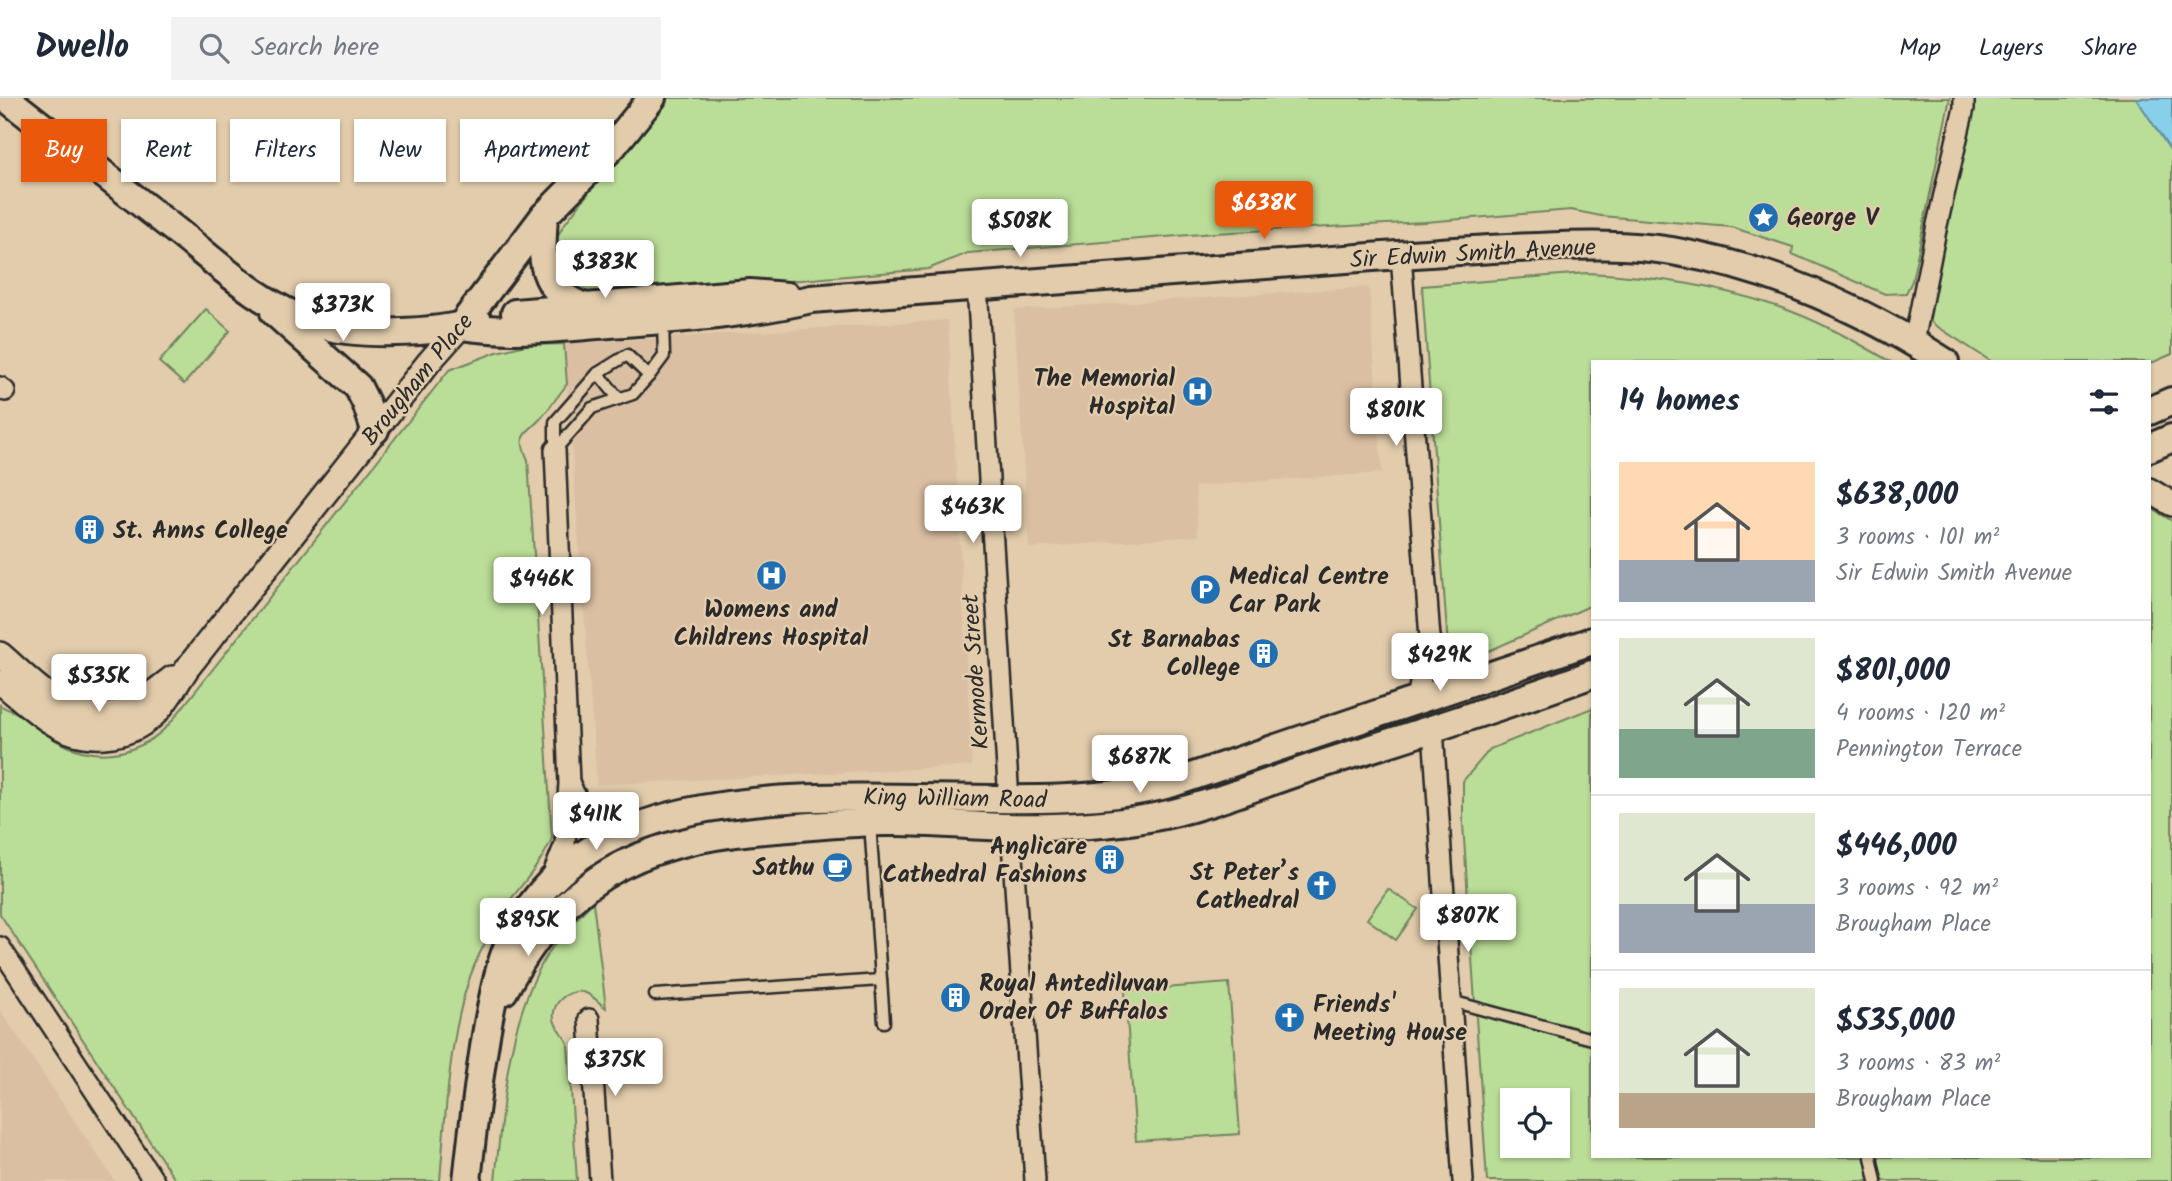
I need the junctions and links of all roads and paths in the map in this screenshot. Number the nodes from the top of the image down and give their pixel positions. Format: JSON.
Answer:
{"nodes":[{"id":1,"x":6,"y":98,"type":"edge"},
{"id":2,"x":629,"y":98,"type":"edge"},
{"id":3,"x":652,"y":98,"type":"edge"},
{"id":4,"x":1964,"y":98,"type":"edge"},
{"id":5,"x":544,"y":216,"type":"junction"},
{"id":6,"x":1401,"y":255,"type":"junction"},
{"id":7,"x":976,"y":286,"type":"junction"},
{"id":8,"x":253,"y":292,"type":"junction"},
{"id":9,"x":811,"y":299,"type":"junction"},
{"id":10,"x":586,"y":307,"type":"junction"},
{"id":11,"x":663,"y":320,"type":"junction"},
{"id":12,"x":461,"y":326,"type":"junction"},
{"id":13,"x":1914,"y":342,"type":"junction"},
{"id":14,"x":1942,"y":360,"type":"edge"},
{"id":15,"x":598,"y":373,"type":"junction"},
{"id":16,"x":649,"y":376,"type":"junction"},
{"id":17,"x":619,"y":399,"type":"junction"},
{"id":18,"x":2172,"y":401,"type":"edge"},
{"id":19,"x":2151,"y":410,"type":"edge"},
{"id":20,"x":375,"y":430,"type":"junction"},
{"id":21,"x":2172,"y":438,"type":"edge"},
{"id":22,"x":2151,"y":446,"type":"edge"},
{"id":23,"x":555,"y":450,"type":"junction"},
{"id":24,"x":2151,"y":491,"type":"edge"},
{"id":25,"x":2172,"y":504,"type":"edge"},
{"id":26,"x":1430,"y":638,"type":"junction"},
{"id":27,"x":1591,"y":641,"type":"edge"},
{"id":28,"x":0,"y":654,"type":"edge"},
{"id":29,"x":189,"y":666,"type":"junction"},
{"id":30,"x":1591,"y":674,"type":"edge"},
{"id":31,"x":1480,"y":681,"type":"junction"},
{"id":32,"x":0,"y":682,"type":"edge"},
{"id":33,"x":1416,"y":702,"type":"junction"},
{"id":34,"x":1433,"y":729,"type":"junction"},
{"id":35,"x":569,"y":783,"type":"junction"},
{"id":36,"x":1009,"y":801,"type":"junction"},
{"id":37,"x":870,"y":822,"type":"junction"},
{"id":38,"x":1011,"y":827,"type":"junction"},
{"id":39,"x":621,"y":832,"type":"junction"},
{"id":40,"x":569,"y":854,"type":"junction"},
{"id":41,"x":628,"y":862,"type":"junction"},
{"id":42,"x":0,"y":947,"type":"edge"},
{"id":43,"x":881,"y":980,"type":"junction"},
{"id":44,"x":655,"y":995,"type":"dead end"},
{"id":45,"x":1451,"y":1001,"type":"junction"},
{"id":46,"x":589,"y":1019,"type":"dead end"},
{"id":47,"x":489,"y":1021,"type":"junction"},
{"id":48,"x":884,"y":1022,"type":"dead end"},
{"id":49,"x":1591,"y":1039,"type":"edge"},
{"id":50,"x":1871,"y":1158,"type":"edge"},
{"id":51,"x":154,"y":1181,"type":"edge"},
{"id":52,"x":467,"y":1181,"type":"edge"},
{"id":53,"x":600,"y":1181,"type":"edge"},
{"id":54,"x":1035,"y":1181,"type":"edge"},
{"id":55,"x":1463,"y":1181,"type":"edge"},
{"id":56,"x":1876,"y":1181,"type":"edge"}],
"edges":[{"from":1,"to":8,"type":"main road"},
{"from":2,"to":5,"type":"main road"},
{"from":3,"to":5,"type":"main road","name":"Brougham Place"},
{"from":4,"to":13,"type":"street"},
{"from":5,"to":10,"type":"main road"},
{"from":5,"to":12,"type":"main road","name":"Brougham Place"},
{"from":6,"to":7,"type":"main road","name":"Sir Edwin Smith Avenue"},
{"from":6,"to":13,"type":"main road","name":"Sir Edwin Smith Avenue"},
{"from":6,"to":26,"type":"street"},
{"from":7,"to":9,"type":"main road","name":"Sir Edwin Smith Avenue"},
{"from":7,"to":36,"type":"street","name":"Kermode Street"},
{"from":8,"to":12,"type":"main road"},
{"from":8,"to":20,"type":"main road"},
{"from":9,"to":10,"type":"main road","name":"Sir Edwin Smith Avenue"},
{"from":9,"to":11,"type":"main road","name":"Sir Edwin Smith Avenue"},
{"from":10,"to":12,"type":"main road","name":"Sir Edwin Smith Avenue"},
{"from":11,"to":12,"type":"main road","name":"Sir Edwin Smith Avenue"},
{"from":11,"to":16,"type":"lane"},
{"from":12,"to":20,"type":"street","name":"Brougham Place"},
{"from":13,"to":14,"type":"main road","name":"Sir Edwin Smith Avenue"},
{"from":15,"to":16,"type":"lane"},
{"from":15,"to":17,"type":"lane"},
{"from":15,"to":23,"type":"lane"},
{"from":16,"to":17,"type":"lane"},
{"from":17,"to":23,"type":"lane"},
{"from":18,"to":19,"type":"main road"},
{"from":20,"to":29,"type":"street","name":"Brougham Place"},
{"from":21,"to":22,"type":"main road"},
{"from":23,"to":35,"type":"street"},
{"from":24,"to":25,"type":"street"},
{"from":26,"to":31,"type":"street"},
{"from":26,"to":33,"type":"street"},
{"from":27,"to":31,"type":"main road","name":"King William Road"},
{"from":28,"to":29,"type":"street","name":"Brougham Place"},
{"from":29,"to":32,"type":"street","name":"Brougham Place"},
{"from":30,"to":34,"type":"main road","name":"King William Road"},
{"from":31,"to":33,"type":"main road","name":"King William Road"},
{"from":31,"to":34,"type":"main road"},
{"from":33,"to":36,"type":"main road","name":"King William Road"},
{"from":34,"to":38,"type":"main road","name":"King William Road"},
{"from":34,"to":45,"type":"street"},
{"from":35,"to":39,"type":"street"},
{"from":35,"to":40,"type":"street"},
{"from":36,"to":38,"type":"street","name":"Kermode Street"},
{"from":36,"to":39,"type":"main road","name":"King William Road"},
{"from":37,"to":38,"type":"main road","name":"King William Road"},
{"from":37,"to":41,"type":"main road","name":"King William Road"},
{"from":37,"to":43,"type":"lane"},
{"from":38,"to":54,"type":"street","name":"Kermode Street"},
{"from":39,"to":40,"type":"main road","name":"King William Road"},
{"from":40,"to":41,"type":"main road"},
{"from":40,"to":47,"type":"main road","name":"King William Road"},
{"from":41,"to":47,"type":"main road","name":"King William Road"},
{"from":42,"to":51,"type":"street"},
{"from":43,"to":44,"type":"lane"},
{"from":43,"to":48,"type":"lane"},
{"from":45,"to":49,"type":"lane"},
{"from":45,"to":55,"type":"street"},
{"from":46,"to":53,"type":"street"},
{"from":47,"to":52,"type":"main road","name":"King William Road"},
{"from":50,"to":56,"type":"lane"}]}
